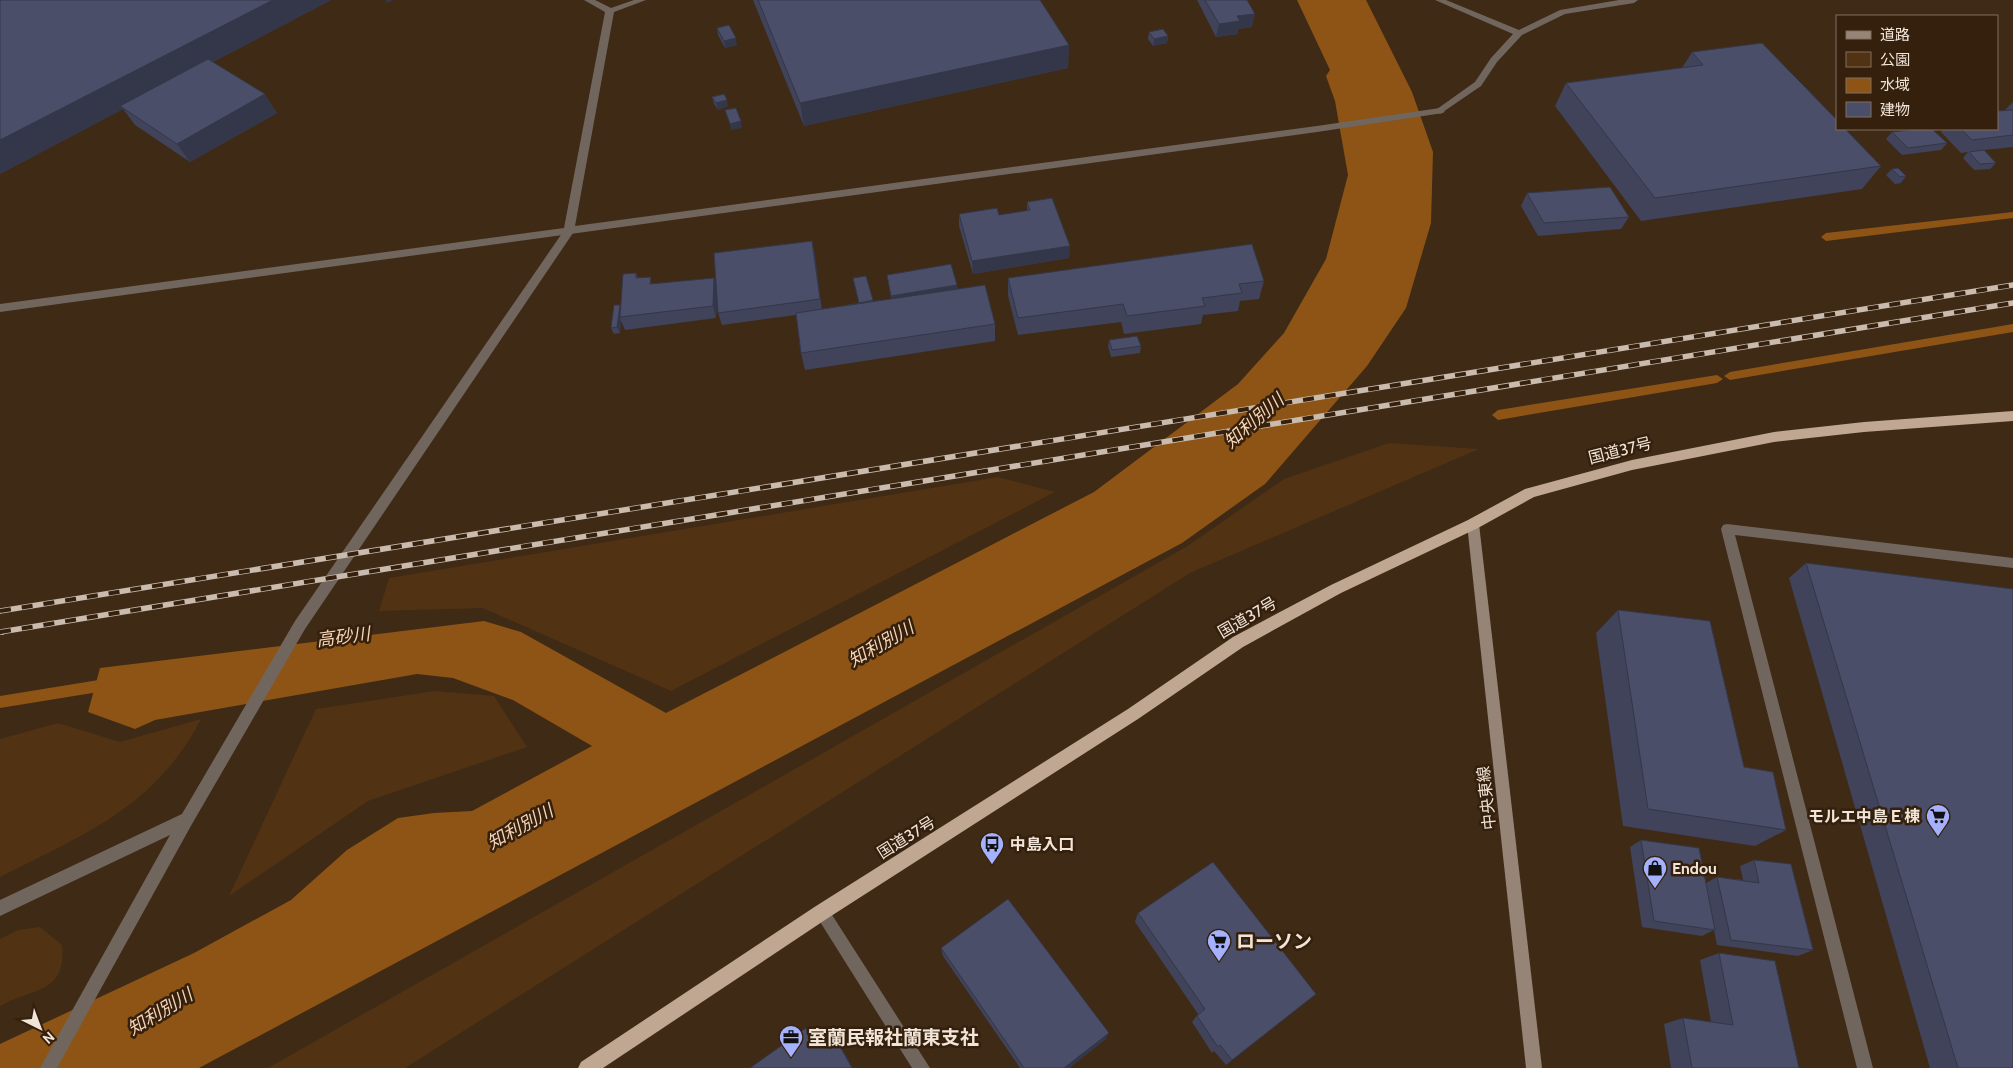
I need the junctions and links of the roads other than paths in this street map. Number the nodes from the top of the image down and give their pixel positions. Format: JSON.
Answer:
{"nodes":[{"id":1,"x":588,"y":0,"type":"edge"},
{"id":2,"x":642,"y":0,"type":"edge"},
{"id":3,"x":1439,"y":0,"type":"edge"},
{"id":4,"x":1634,"y":0,"type":"edge"},
{"id":5,"x":610,"y":11,"type":"junction"},
{"id":6,"x":1519,"y":33,"type":"junction"},
{"id":7,"x":569,"y":231,"type":"junction"},
{"id":8,"x":0,"y":308,"type":"edge"},
{"id":9,"x":2013,"y":416,"type":"edge"},
{"id":10,"x":1472,"y":524,"type":"junction"},
{"id":11,"x":2013,"y":563,"type":"edge"},
{"id":12,"x":187,"y":819,"type":"junction"},
{"id":13,"x":0,"y":908,"type":"edge"},
{"id":14,"x":822,"y":912,"type":"junction"},
{"id":15,"x":48,"y":1068,"type":"edge"},
{"id":16,"x":587,"y":1068,"type":"edge"},
{"id":17,"x":922,"y":1068,"type":"edge"},
{"id":18,"x":1534,"y":1068,"type":"edge"},
{"id":19,"x":1865,"y":1068,"type":"edge"}],
"edges":[{"from":1,"to":5,"type":"street"},
{"from":2,"to":5,"type":"street"},
{"from":3,"to":6,"type":"street"},
{"from":4,"to":6,"type":"street"},
{"from":5,"to":7,"type":"street"},
{"from":6,"to":7,"type":"street"},
{"from":7,"to":8,"type":"street"},
{"from":7,"to":12,"type":"street"},
{"from":9,"to":10,"type":"highway","name":"国道37号"},
{"from":10,"to":14,"type":"highway","name":"国道37号"},
{"from":10,"to":18,"type":"main road","name":"中央東線"},
{"from":11,"to":19,"type":"street"},
{"from":12,"to":13,"type":"street"},
{"from":12,"to":15,"type":"street"},
{"from":14,"to":16,"type":"highway","name":"国道37号"},
{"from":14,"to":17,"type":"street"}]}
